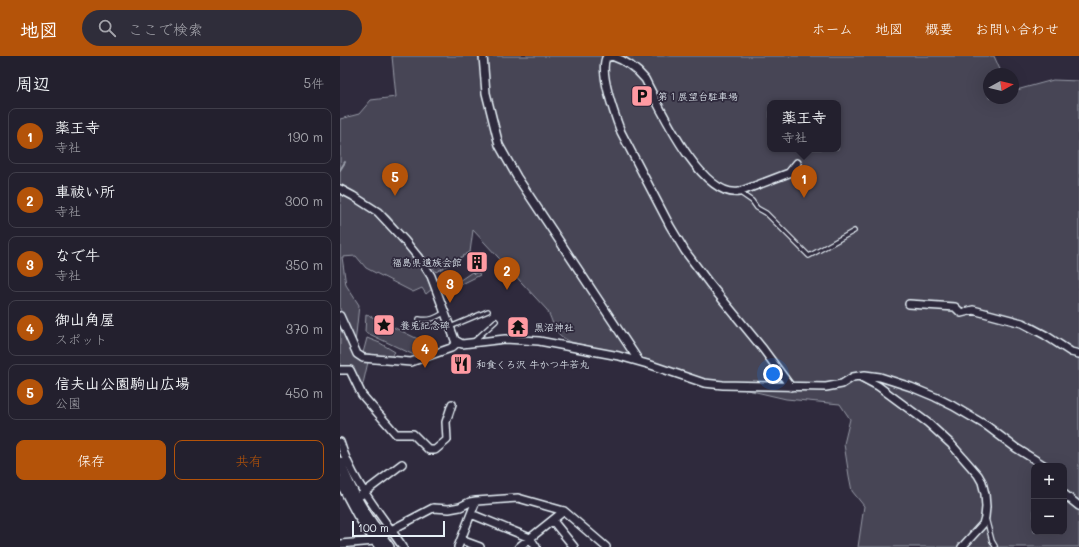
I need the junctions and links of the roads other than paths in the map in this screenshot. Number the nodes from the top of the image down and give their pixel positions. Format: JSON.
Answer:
{"nodes":[{"id":1,"x":483,"y":56,"type":"edge"},
{"id":2,"x":612,"y":56,"type":"edge"},
{"id":3,"x":797,"y":163,"type":"dead end"},
{"id":4,"x":340,"y":189,"type":"edge"},
{"id":5,"x":739,"y":192,"type":"junction"},
{"id":6,"x":854,"y":231,"type":"dead end"},
{"id":7,"x":909,"y":304,"type":"dead end"},
{"id":8,"x":488,"y":311,"type":"dead end"},
{"id":9,"x":445,"y":312,"type":"junction"},
{"id":10,"x":340,"y":316,"type":"edge"},
{"id":11,"x":419,"y":319,"type":"dead end"},
{"id":12,"x":496,"y":321,"type":"dead end"},
{"id":13,"x":450,"y":327,"type":"junction"},
{"id":14,"x":458,"y":342,"type":"junction"},
{"id":15,"x":472,"y":342,"type":"junction"},
{"id":16,"x":1079,"y":354,"type":"edge"},
{"id":17,"x":639,"y":361,"type":"junction"},
{"id":18,"x":340,"y":370,"type":"edge"},
{"id":19,"x":859,"y":376,"type":"junction"},
{"id":20,"x":791,"y":387,"type":"junction"},
{"id":21,"x":452,"y":404,"type":"dead end"},
{"id":22,"x":340,"y":442,"type":"edge"},
{"id":23,"x":340,"y":462,"type":"edge"},
{"id":24,"x":1040,"y":463,"type":"edge"},
{"id":25,"x":402,"y":464,"type":"dead end"},
{"id":26,"x":340,"y":481,"type":"edge"},
{"id":27,"x":365,"y":493,"type":"junction"},
{"id":28,"x":343,"y":494,"type":"edge"},
{"id":29,"x":1067,"y":496,"type":"edge"},
{"id":30,"x":356,"y":498,"type":"junction"},
{"id":31,"x":476,"y":501,"type":"junction"},
{"id":32,"x":1079,"y":506,"type":"edge"},
{"id":33,"x":564,"y":511,"type":"junction"},
{"id":34,"x":471,"y":514,"type":"junction"},
{"id":35,"x":985,"y":518,"type":"junction"},
{"id":36,"x":553,"y":520,"type":"junction"},
{"id":37,"x":391,"y":530,"type":"junction"},
{"id":38,"x":530,"y":538,"type":"junction"},
{"id":39,"x":461,"y":540,"type":"junction"},
{"id":40,"x":379,"y":541,"type":"edge"},
{"id":41,"x":340,"y":544,"type":"edge"},
{"id":42,"x":995,"y":546,"type":"dead end"},
{"id":43,"x":389,"y":547,"type":"edge"},
{"id":44,"x":403,"y":547,"type":"edge"},
{"id":45,"x":458,"y":547,"type":"edge"},
{"id":46,"x":480,"y":547,"type":"edge"},
{"id":47,"x":519,"y":547,"type":"edge"},
{"id":48,"x":536,"y":547,"type":"edge"},
{"id":49,"x":574,"y":547,"type":"edge"},
{"id":50,"x":606,"y":547,"type":"edge"},
{"id":51,"x":962,"y":547,"type":"edge"}],
"edges":[{"from":1,"to":17,"type":"street"},
{"from":2,"to":5,"type":"street"},
{"from":2,"to":20,"type":"street"},
{"from":3,"to":5,"type":"street"},
{"from":4,"to":9,"type":"street"},
{"from":5,"to":6,"type":"lane"},
{"from":7,"to":16,"type":"street"},
{"from":8,"to":13,"type":"lane"},
{"from":9,"to":11,"type":"lane"},
{"from":9,"to":13,"type":"street"},
{"from":10,"to":14,"type":"street"},
{"from":12,"to":15,"type":"lane"},
{"from":13,"to":14,"type":"street"},
{"from":14,"to":15,"type":"street"},
{"from":15,"to":17,"type":"street"},
{"from":17,"to":20,"type":"street"},
{"from":18,"to":21,"type":"street"},
{"from":19,"to":20,"type":"street"},
{"from":19,"to":24,"type":"street"},
{"from":19,"to":35,"type":"street"},
{"from":22,"to":27,"type":"street"},
{"from":23,"to":30,"type":"street"},
{"from":25,"to":27,"type":"street"},
{"from":26,"to":28,"type":"street"},
{"from":27,"to":30,"type":"street"},
{"from":27,"to":37,"type":"street"},
{"from":28,"to":40,"type":"street"},
{"from":29,"to":32,"type":"street"},
{"from":30,"to":40,"type":"street"},
{"from":31,"to":33,"type":"street"},
{"from":31,"to":34,"type":"street"},
{"from":31,"to":37,"type":"street"},
{"from":33,"to":36,"type":"street"},
{"from":33,"to":50,"type":"street"},
{"from":34,"to":38,"type":"street"},
{"from":34,"to":39,"type":"street"},
{"from":35,"to":42,"type":"lane"},
{"from":35,"to":51,"type":"street"},
{"from":36,"to":38,"type":"street"},
{"from":36,"to":49,"type":"street"},
{"from":37,"to":40,"type":"street"},
{"from":37,"to":44,"type":"street"},
{"from":38,"to":47,"type":"street"},
{"from":38,"to":48,"type":"street"},
{"from":39,"to":45,"type":"street"},
{"from":39,"to":46,"type":"street"},
{"from":40,"to":41,"type":"street"},
{"from":40,"to":43,"type":"street"}]}
